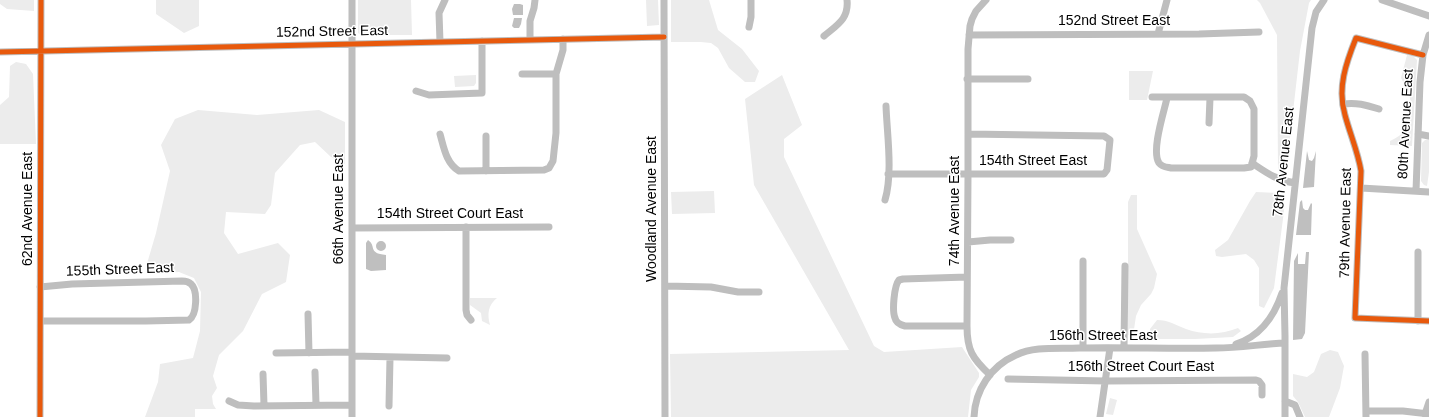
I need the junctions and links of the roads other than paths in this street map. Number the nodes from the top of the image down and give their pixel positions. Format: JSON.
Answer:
{"nodes":[{"id":1,"x":40,"y":0,"type":"edge"},
{"id":2,"x":352,"y":0,"type":"edge"},
{"id":3,"x":445,"y":0,"type":"edge"},
{"id":4,"x":535,"y":0,"type":"edge"},
{"id":5,"x":664,"y":0,"type":"edge"},
{"id":6,"x":751,"y":0,"type":"edge"},
{"id":7,"x":847,"y":0,"type":"edge"},
{"id":8,"x":986,"y":0,"type":"edge"},
{"id":9,"x":1167,"y":0,"type":"edge"},
{"id":10,"x":1324,"y":0,"type":"edge"},
{"id":11,"x":1382,"y":0,"type":"edge"},
{"id":12,"x":1429,"y":16,"type":"edge"},
{"id":13,"x":748,"y":27,"type":"dead end"},
{"id":14,"x":1259,"y":32,"type":"dead end"},
{"id":15,"x":969,"y":34,"type":"junction"},
{"id":16,"x":1158,"y":34,"type":"junction"},
{"id":17,"x":1429,"y":35,"type":"edge"},
{"id":18,"x":824,"y":36,"type":"dead end"},
{"id":19,"x":664,"y":37,"type":"junction"},
{"id":20,"x":563,"y":39,"type":"junction"},
{"id":21,"x":530,"y":40,"type":"junction"},
{"id":22,"x":482,"y":41,"type":"junction"},
{"id":23,"x":440,"y":42,"type":"junction"},
{"id":24,"x":352,"y":44,"type":"junction"},
{"id":25,"x":40,"y":51,"type":"junction"},
{"id":26,"x":0,"y":52,"type":"edge"},
{"id":27,"x":1423,"y":55,"type":"junction"},
{"id":28,"x":522,"y":74,"type":"dead end"},
{"id":29,"x":556,"y":74,"type":"junction"},
{"id":30,"x":967,"y":79,"type":"junction"},
{"id":31,"x":1028,"y":79,"type":"dead end"},
{"id":32,"x":416,"y":91,"type":"dead end"},
{"id":33,"x":1152,"y":97,"type":"dead end"},
{"id":34,"x":1167,"y":98,"type":"junction"},
{"id":35,"x":1210,"y":98,"type":"junction"},
{"id":36,"x":1343,"y":104,"type":"junction"},
{"id":37,"x":886,"y":106,"type":"dead end"},
{"id":38,"x":1379,"y":109,"type":"dead end"},
{"id":39,"x":1209,"y":123,"type":"dead end"},
{"id":40,"x":440,"y":134,"type":"dead end"},
{"id":41,"x":968,"y":134,"type":"junction"},
{"id":42,"x":1418,"y":134,"type":"junction"},
{"id":43,"x":486,"y":136,"type":"dead end"},
{"id":44,"x":1429,"y":136,"type":"edge"},
{"id":45,"x":1252,"y":163,"type":"junction"},
{"id":46,"x":486,"y":171,"type":"junction"},
{"id":47,"x":888,"y":174,"type":"junction"},
{"id":48,"x":968,"y":175,"type":"junction"},
{"id":49,"x":1295,"y":183,"type":"junction"},
{"id":50,"x":1361,"y":188,"type":"junction"},
{"id":51,"x":1416,"y":191,"type":"junction"},
{"id":52,"x":1429,"y":192,"type":"edge"},
{"id":53,"x":885,"y":200,"type":"dead end"},
{"id":54,"x":466,"y":227,"type":"junction"},
{"id":55,"x":549,"y":227,"type":"dead end"},
{"id":56,"x":352,"y":228,"type":"junction"},
{"id":57,"x":1011,"y":240,"type":"dead end"},
{"id":58,"x":968,"y":242,"type":"junction"},
{"id":59,"x":1418,"y":252,"type":"dead end"},
{"id":60,"x":1083,"y":261,"type":"dead end"},
{"id":61,"x":1125,"y":266,"type":"dead end"},
{"id":62,"x":968,"y":277,"type":"junction"},
{"id":63,"x":665,"y":286,"type":"junction"},
{"id":64,"x":40,"y":287,"type":"junction"},
{"id":65,"x":1284,"y":288,"type":"junction"},
{"id":66,"x":759,"y":292,"type":"dead end"},
{"id":67,"x":308,"y":314,"type":"dead end"},
{"id":68,"x":471,"y":320,"type":"dead end"},
{"id":69,"x":41,"y":321,"type":"junction"},
{"id":70,"x":1418,"y":321,"type":"junction"},
{"id":71,"x":1429,"y":321,"type":"edge"},
{"id":72,"x":967,"y":326,"type":"junction"},
{"id":73,"x":1285,"y":343,"type":"junction"},
{"id":74,"x":1083,"y":348,"type":"junction"},
{"id":75,"x":1110,"y":348,"type":"junction"},
{"id":76,"x":1124,"y":348,"type":"junction"},
{"id":77,"x":1225,"y":348,"type":"junction"},
{"id":78,"x":276,"y":353,"type":"dead end"},
{"id":79,"x":309,"y":353,"type":"junction"},
{"id":80,"x":352,"y":354,"type":"junction"},
{"id":81,"x":1366,"y":354,"type":"dead end"},
{"id":82,"x":390,"y":358,"type":"junction"},
{"id":83,"x":446,"y":358,"type":"dead end"},
{"id":84,"x":315,"y":372,"type":"dead end"},
{"id":85,"x":263,"y":374,"type":"dead end"},
{"id":86,"x":990,"y":375,"type":"junction"},
{"id":87,"x":1008,"y":379,"type":"dead end"},
{"id":88,"x":1106,"y":381,"type":"junction"},
{"id":89,"x":1262,"y":395,"type":"dead end"},
{"id":90,"x":229,"y":401,"type":"dead end"},
{"id":91,"x":1286,"y":401,"type":"junction"},
{"id":92,"x":1429,"y":402,"type":"edge"},
{"id":93,"x":316,"y":404,"type":"junction"},
{"id":94,"x":264,"y":405,"type":"junction"},
{"id":95,"x":352,"y":405,"type":"junction"},
{"id":96,"x":389,"y":406,"type":"dead end"},
{"id":97,"x":1366,"y":414,"type":"edge"},
{"id":98,"x":1427,"y":415,"type":"edge"},
{"id":99,"x":40,"y":417,"type":"edge"},
{"id":100,"x":352,"y":417,"type":"edge"},
{"id":101,"x":665,"y":417,"type":"edge"},
{"id":102,"x":974,"y":417,"type":"edge"},
{"id":103,"x":1100,"y":417,"type":"edge"},
{"id":104,"x":1285,"y":417,"type":"edge"},
{"id":105,"x":1300,"y":417,"type":"edge"}],
"edges":[{"from":1,"to":25,"type":"street","name":"62nd Avenue East"},
{"from":2,"to":24,"type":"street","name":"66th Avenue East"},
{"from":3,"to":23,"type":"street"},
{"from":4,"to":21,"type":"street"},
{"from":5,"to":19,"type":"street","name":"Woodland Avenue East"},
{"from":6,"to":13,"type":"street"},
{"from":7,"to":18,"type":"street"},
{"from":8,"to":15,"type":"street","name":"74th Avenue East"},
{"from":9,"to":16,"type":"street"},
{"from":10,"to":49,"type":"street","name":"78th Avenue East"},
{"from":11,"to":12,"type":"street"},
{"from":14,"to":16,"type":"street","name":"152nd Street East"},
{"from":15,"to":16,"type":"street","name":"152nd Street East"},
{"from":15,"to":30,"type":"street","name":"74th Avenue East"},
{"from":17,"to":27,"type":"street","name":"80th Avenue East"},
{"from":19,"to":20,"type":"street","name":"152nd Street East"},
{"from":19,"to":63,"type":"street","name":"Woodland Avenue East"},
{"from":20,"to":21,"type":"street","name":"152nd Street East"},
{"from":20,"to":29,"type":"street"},
{"from":21,"to":22,"type":"street","name":"152nd Street East"},
{"from":22,"to":23,"type":"street","name":"152nd Street East"},
{"from":22,"to":32,"type":"street"},
{"from":23,"to":24,"type":"street","name":"152nd Street East"},
{"from":24,"to":25,"type":"street","name":"152nd Street East"},
{"from":24,"to":56,"type":"street","name":"66th Avenue East"},
{"from":25,"to":26,"type":"street","name":"152nd Street East"},
{"from":25,"to":64,"type":"street","name":"62nd Avenue East"},
{"from":27,"to":36,"type":"street","name":"79th Avenue East"},
{"from":27,"to":42,"type":"street","name":"80th Avenue East"},
{"from":28,"to":29,"type":"street"},
{"from":29,"to":46,"type":"street"},
{"from":30,"to":31,"type":"street"},
{"from":30,"to":41,"type":"street","name":"74th Avenue East"},
{"from":33,"to":34,"type":"street"},
{"from":34,"to":35,"type":"street"},
{"from":34,"to":45,"type":"street"},
{"from":35,"to":39,"type":"street"},
{"from":35,"to":45,"type":"street"},
{"from":36,"to":38,"type":"street"},
{"from":36,"to":50,"type":"street","name":"79th Avenue East"},
{"from":37,"to":47,"type":"street"},
{"from":40,"to":46,"type":"street"},
{"from":41,"to":48,"type":"street","name":"74th Avenue East"},
{"from":41,"to":48,"type":"street","name":"154th Street East"},
{"from":42,"to":44,"type":"street"},
{"from":42,"to":51,"type":"street","name":"80th Avenue East"},
{"from":43,"to":46,"type":"street"},
{"from":45,"to":49,"type":"street"},
{"from":47,"to":48,"type":"street","name":"154th Street East"},
{"from":47,"to":53,"type":"street"},
{"from":48,"to":58,"type":"street","name":"74th Avenue East"},
{"from":49,"to":65,"type":"street","name":"78th Avenue East"},
{"from":50,"to":51,"type":"street"},
{"from":50,"to":70,"type":"street","name":"79th Avenue East"},
{"from":51,"to":52,"type":"street"},
{"from":54,"to":55,"type":"street","name":"154th Street Court East"},
{"from":54,"to":56,"type":"street","name":"154th Street Court East"},
{"from":54,"to":68,"type":"street"},
{"from":56,"to":80,"type":"street","name":"66th Avenue East"},
{"from":57,"to":58,"type":"street"},
{"from":58,"to":62,"type":"street","name":"74th Avenue East"},
{"from":59,"to":70,"type":"street"},
{"from":60,"to":74,"type":"street"},
{"from":61,"to":76,"type":"street"},
{"from":62,"to":72,"type":"street","name":"74th Avenue East"},
{"from":62,"to":72,"type":"street"},
{"from":63,"to":66,"type":"street"},
{"from":63,"to":101,"type":"street","name":"Woodland Avenue East"},
{"from":64,"to":69,"type":"street","name":"62nd Avenue East"},
{"from":64,"to":69,"type":"street","name":"155th Street East"},
{"from":65,"to":73,"type":"street","name":"78th Avenue East"},
{"from":65,"to":77,"type":"street","name":"78th Avenue East"},
{"from":67,"to":79,"type":"street"},
{"from":69,"to":99,"type":"street","name":"62nd Avenue East"},
{"from":70,"to":71,"type":"street"},
{"from":72,"to":86,"type":"street","name":"74th Avenue East"},
{"from":73,"to":77,"type":"street","name":"156th Street East"},
{"from":73,"to":91,"type":"street","name":"78th Avenue East"},
{"from":74,"to":75,"type":"street","name":"156th Street East"},
{"from":74,"to":86,"type":"street","name":"156th Street East"},
{"from":75,"to":76,"type":"street","name":"156th Street East"},
{"from":75,"to":88,"type":"street"},
{"from":76,"to":77,"type":"street","name":"156th Street East"},
{"from":78,"to":79,"type":"street"},
{"from":79,"to":80,"type":"street"},
{"from":80,"to":82,"type":"street"},
{"from":80,"to":95,"type":"street","name":"66th Avenue East"},
{"from":81,"to":97,"type":"street"},
{"from":82,"to":83,"type":"street"},
{"from":82,"to":96,"type":"street"},
{"from":84,"to":93,"type":"street"},
{"from":85,"to":94,"type":"street"},
{"from":86,"to":102,"type":"street"},
{"from":87,"to":88,"type":"street","name":"156th Street Court East"},
{"from":88,"to":89,"type":"street","name":"156th Street Court East"},
{"from":88,"to":103,"type":"street"},
{"from":90,"to":94,"type":"street"},
{"from":91,"to":104,"type":"street","name":"78th Avenue East"},
{"from":91,"to":105,"type":"street"},
{"from":92,"to":98,"type":"street"},
{"from":93,"to":94,"type":"street"},
{"from":93,"to":95,"type":"street"},
{"from":95,"to":100,"type":"street","name":"66th Avenue East"},
{"from":97,"to":98,"type":"street"}]}
